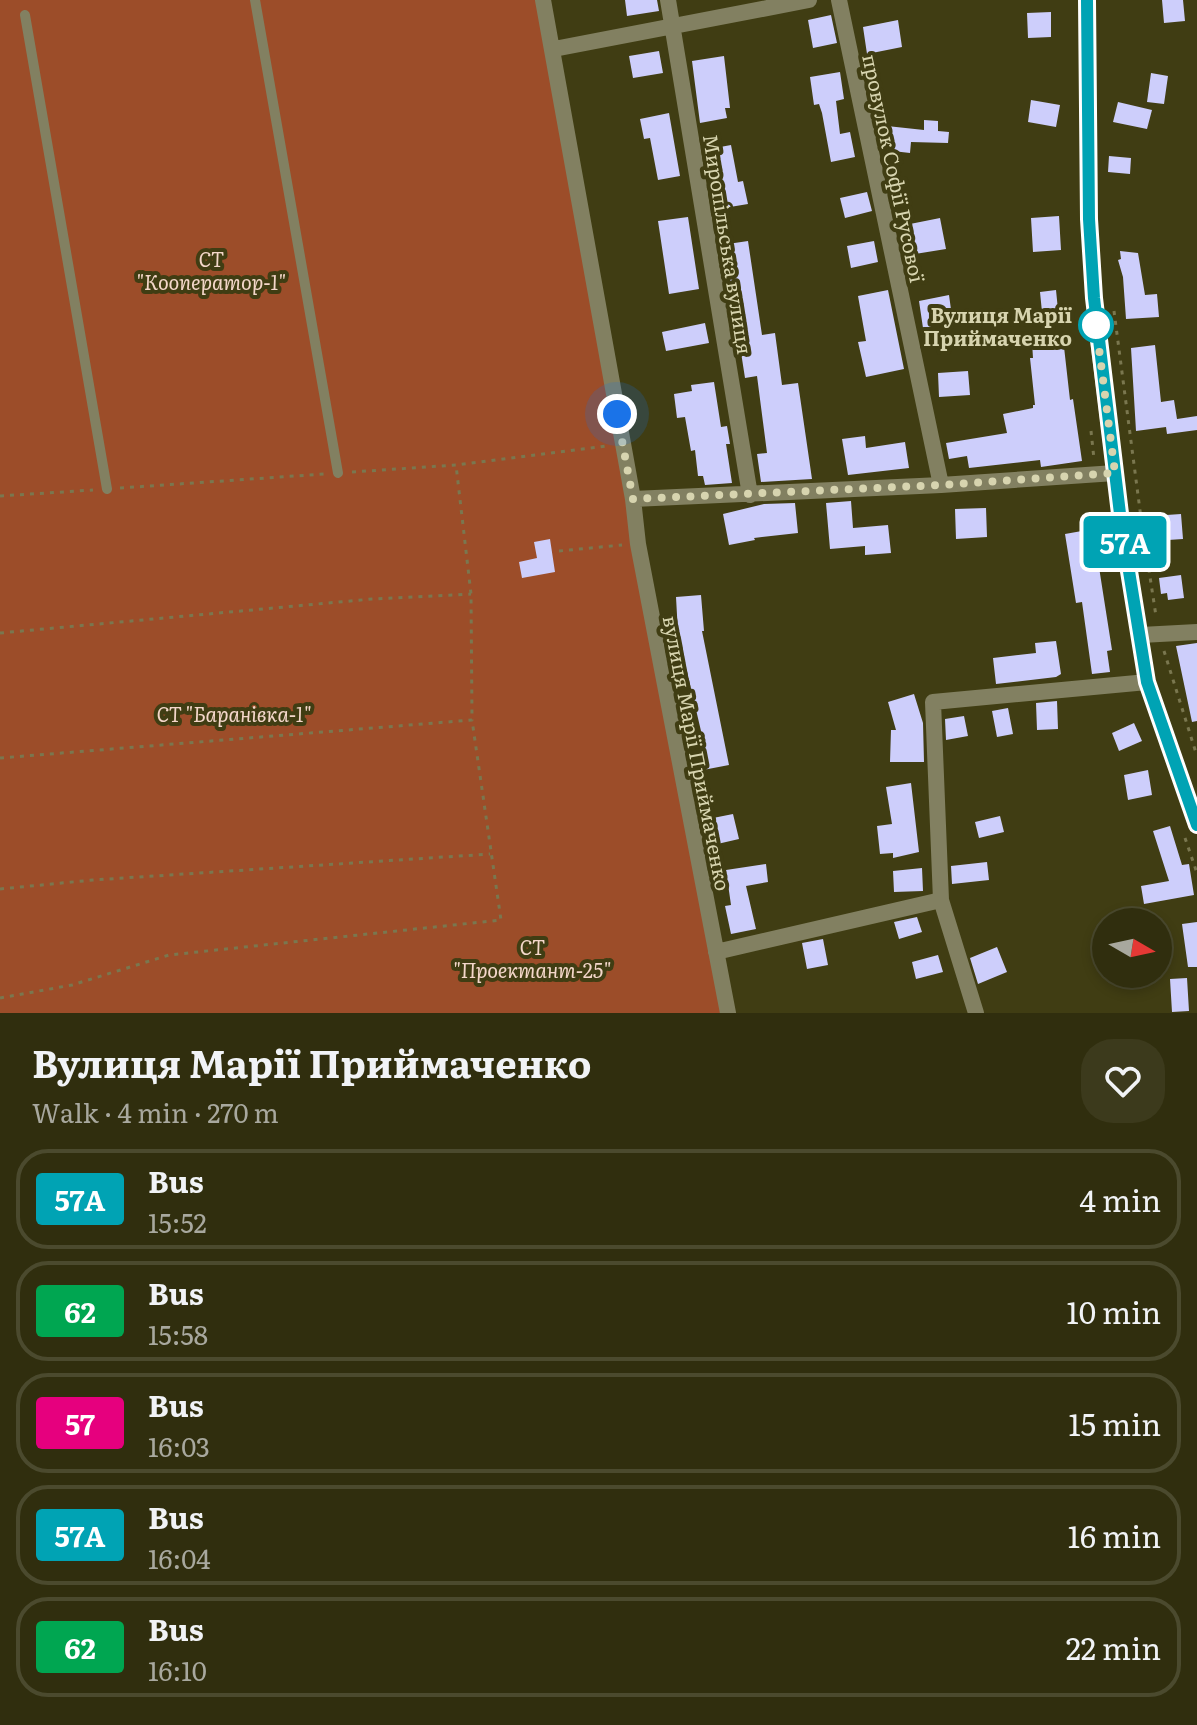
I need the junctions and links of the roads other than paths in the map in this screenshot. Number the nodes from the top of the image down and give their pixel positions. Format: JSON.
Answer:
{"nodes":[{"id":1,"x":255,"y":0,"type":"edge"},
{"id":2,"x":543,"y":0,"type":"edge"},
{"id":3,"x":668,"y":0,"type":"edge"},
{"id":4,"x":809,"y":0,"type":"edge"},
{"id":5,"x":839,"y":0,"type":"edge"},
{"id":6,"x":1087,"y":0,"type":"edge"},
{"id":7,"x":25,"y":15,"type":"dead end"},
{"id":8,"x":673,"y":28,"type":"junction"},
{"id":9,"x":554,"y":49,"type":"junction"},
{"id":10,"x":338,"y":473,"type":"road end"},
{"id":11,"x":1115,"y":473,"type":"junction"},
{"id":12,"x":941,"y":485,"type":"junction"},
{"id":13,"x":107,"y":489,"type":"road end"},
{"id":14,"x":750,"y":495,"type":"junction"},
{"id":15,"x":633,"y":499,"type":"junction"},
{"id":16,"x":1197,"y":632,"type":"edge"},
{"id":17,"x":1141,"y":635,"type":"junction"},
{"id":18,"x":1147,"y":682,"type":"junction"},
{"id":19,"x":1197,"y":825,"type":"edge"},
{"id":20,"x":941,"y":900,"type":"junction"},
{"id":21,"x":716,"y":952,"type":"junction"},
{"id":22,"x":728,"y":1013,"type":"edge"},
{"id":23,"x":976,"y":1013,"type":"edge"}],
"edges":[{"from":1,"to":10,"type":"lane"},
{"from":2,"to":9,"type":"street","name":"вулиця Марії Приймаченко"},
{"from":3,"to":8,"type":"street","name":"Миропільська вулиця"},
{"from":4,"to":8,"type":"street"},
{"from":5,"to":12,"type":"street","name":"провулок Софії Русової"},
{"from":6,"to":11,"type":"main road"},
{"from":7,"to":13,"type":"lane"},
{"from":8,"to":9,"type":"street"},
{"from":8,"to":14,"type":"street","name":"Миропільська вулиця"},
{"from":9,"to":15,"type":"street","name":"вулиця Марії Приймаченко"},
{"from":11,"to":12,"type":"street"},
{"from":11,"to":17,"type":"main road"},
{"from":12,"to":14,"type":"street"},
{"from":14,"to":15,"type":"street"},
{"from":15,"to":21,"type":"street","name":"вулиця Марії Приймаченко"},
{"from":16,"to":17,"type":"street"},
{"from":17,"to":18,"type":"main road"},
{"from":18,"to":19,"type":"main road"},
{"from":18,"to":20,"type":"street"},
{"from":20,"to":21,"type":"street"},
{"from":20,"to":23,"type":"street"},
{"from":21,"to":22,"type":"street","name":"вулиця Марії Приймаченко"}]}
